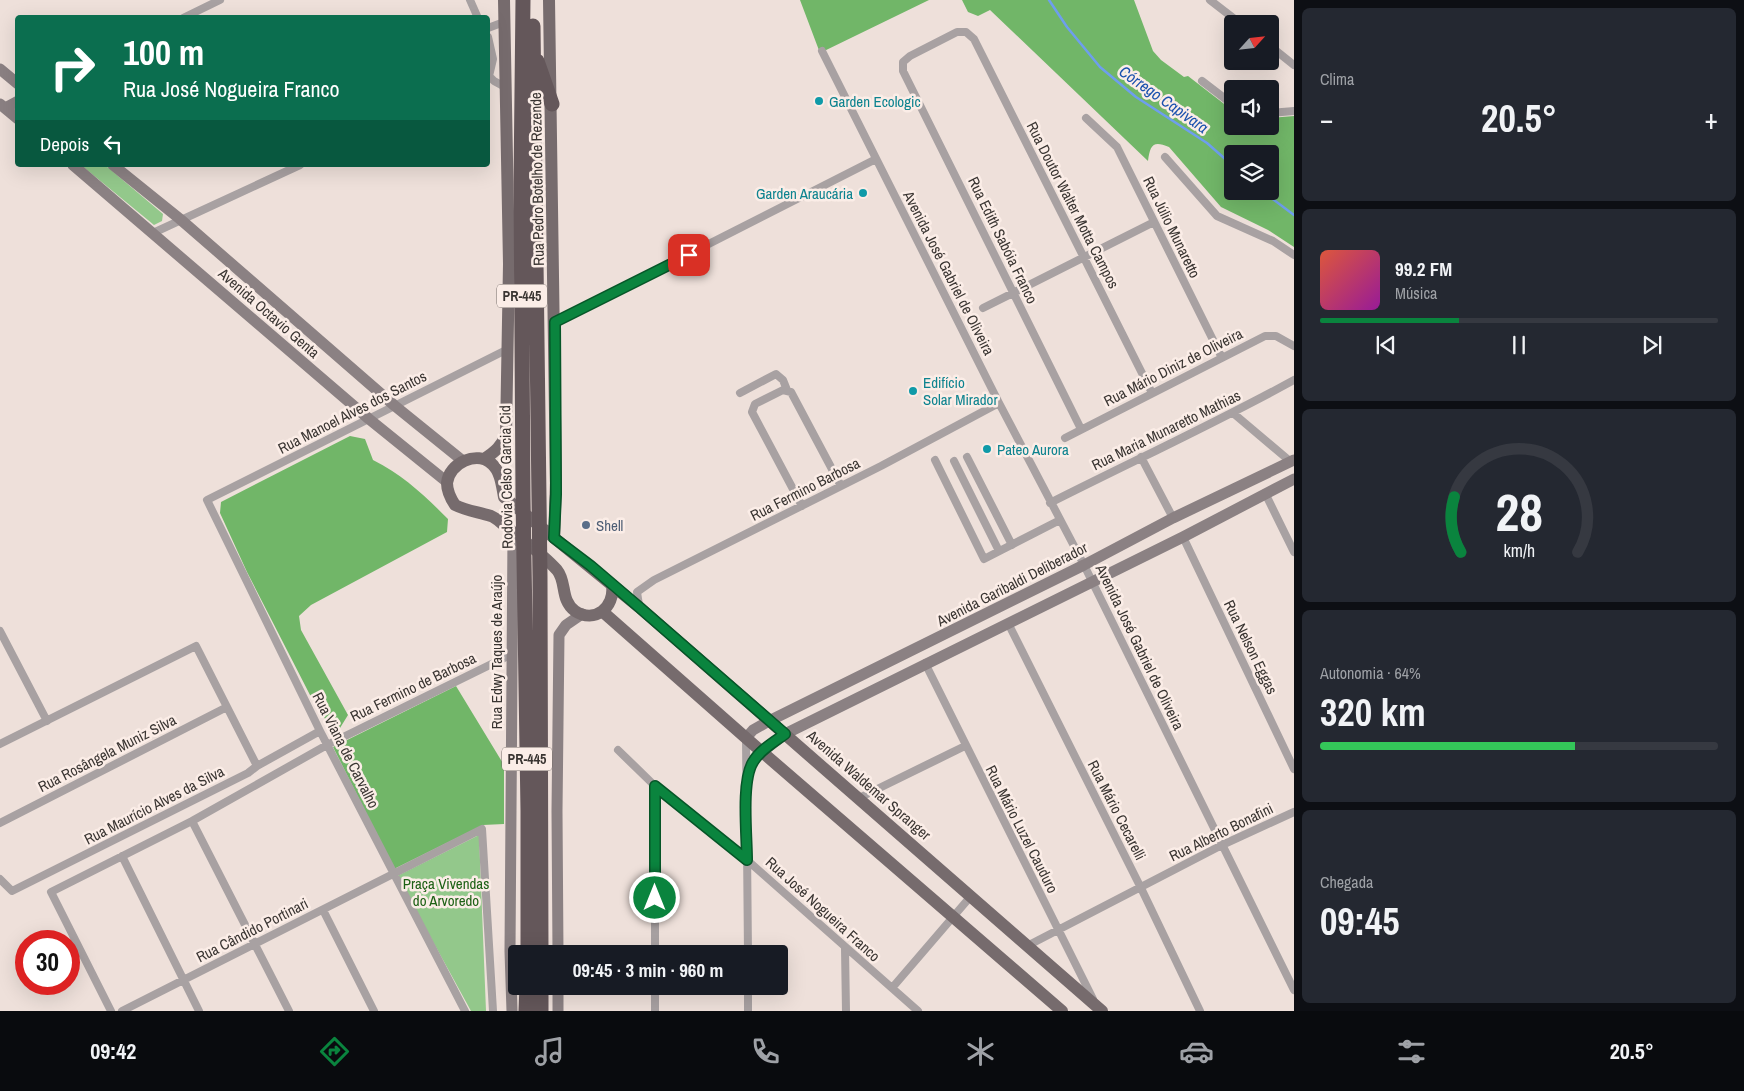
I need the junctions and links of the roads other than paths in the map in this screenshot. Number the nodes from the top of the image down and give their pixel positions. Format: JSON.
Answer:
{"nodes":[{"id":1,"x":220,"y":0,"type":"edge"},
{"id":2,"x":470,"y":0,"type":"edge"},
{"id":3,"x":504,"y":0,"type":"edge"},
{"id":4,"x":549,"y":0,"type":"edge"},
{"id":5,"x":1210,"y":0,"type":"edge"},
{"id":6,"x":525,"y":2,"type":"edge"},
{"id":7,"x":189,"y":15,"type":"edge"},
{"id":8,"x":477,"y":15,"type":"edge"},
{"id":9,"x":1229,"y":15,"type":"edge"},
{"id":10,"x":504,"y":22,"type":"junction"},
{"id":11,"x":490,"y":27,"type":"edge"},
{"id":12,"x":966,"y":32,"type":"joint"},
{"id":13,"x":490,"y":46,"type":"edge"},
{"id":14,"x":533,"y":47,"type":"junction"},
{"id":15,"x":822,"y":50,"type":"dead end"},
{"id":16,"x":1279,"y":53,"type":"edge"},
{"id":17,"x":1294,"y":65,"type":"edge"},
{"id":18,"x":0,"y":69,"type":"edge"},
{"id":19,"x":490,"y":69,"type":"edge"},
{"id":20,"x":490,"y":77,"type":"edge"},
{"id":21,"x":1202,"y":81,"type":"dead end"},
{"id":22,"x":15,"y":82,"type":"edge"},
{"id":23,"x":505,"y":87,"type":"junction"},
{"id":24,"x":1224,"y":98,"type":"edge"},
{"id":25,"x":15,"y":102,"type":"edge"},
{"id":26,"x":552,"y":104,"type":"junction"},
{"id":27,"x":2,"y":106,"type":"edge"},
{"id":28,"x":1294,"y":111,"type":"edge"},
{"id":29,"x":1279,"y":112,"type":"edge"},
{"id":30,"x":15,"y":117,"type":"edge"},
{"id":31,"x":1086,"y":118,"type":"dead end"},
{"id":32,"x":1165,"y":157,"type":"dead end"},
{"id":33,"x":876,"y":159,"type":"junction"},
{"id":34,"x":75,"y":167,"type":"edge"},
{"id":35,"x":296,"y":167,"type":"edge"},
{"id":36,"x":126,"y":170,"type":"edge"},
{"id":37,"x":180,"y":219,"type":"junction"},
{"id":38,"x":1154,"y":222,"type":"junction"},
{"id":39,"x":153,"y":233,"type":"junction"},
{"id":40,"x":1294,"y":255,"type":"edge"},
{"id":41,"x":1083,"y":256,"type":"junction"},
{"id":42,"x":1013,"y":292,"type":"junction"},
{"id":43,"x":983,"y":308,"type":"dead end"},
{"id":44,"x":555,"y":322,"type":"junction"},
{"id":45,"x":1294,"y":346,"type":"edge"},
{"id":46,"x":508,"y":348,"type":"junction"},
{"id":47,"x":1222,"y":358,"type":"junction"},
{"id":48,"x":1294,"y":380,"type":"edge"},
{"id":49,"x":787,"y":390,"type":"junction"},
{"id":50,"x":740,"y":393,"type":"dead end"},
{"id":51,"x":1152,"y":393,"type":"junction"},
{"id":52,"x":999,"y":403,"type":"junction"},
{"id":53,"x":395,"y":406,"type":"junction"},
{"id":54,"x":1233,"y":413,"type":"junction"},
{"id":55,"x":369,"y":419,"type":"junction"},
{"id":56,"x":1081,"y":429,"type":"junction"},
{"id":57,"x":1065,"y":438,"type":"dead end"},
{"id":58,"x":967,"y":457,"type":"dead end"},
{"id":59,"x":1141,"y":457,"type":"junction"},
{"id":60,"x":484,"y":459,"type":"junction"},
{"id":61,"x":934,"y":460,"type":"dead end"},
{"id":62,"x":463,"y":461,"type":"junction"},
{"id":63,"x":954,"y":461,"type":"dead end"},
{"id":64,"x":1292,"y":461,"type":"edge"},
{"id":65,"x":1294,"y":479,"type":"edge"},
{"id":66,"x":447,"y":482,"type":"junction"},
{"id":67,"x":841,"y":486,"type":"junction"},
{"id":68,"x":1265,"y":493,"type":"junction"},
{"id":69,"x":207,"y":500,"type":"joint"},
{"id":70,"x":1050,"y":503,"type":"junction"},
{"id":71,"x":802,"y":506,"type":"junction"},
{"id":72,"x":1173,"y":518,"type":"junction"},
{"id":73,"x":1060,"y":520,"type":"junction"},
{"id":74,"x":513,"y":532,"type":"junction"},
{"id":75,"x":1183,"y":537,"type":"junction"},
{"id":76,"x":554,"y":538,"type":"junction"},
{"id":77,"x":1012,"y":545,"type":"junction"},
{"id":78,"x":999,"y":552,"type":"junction"},
{"id":79,"x":1294,"y":552,"type":"edge"},
{"id":80,"x":1084,"y":565,"type":"junction"},
{"id":81,"x":1092,"y":582,"type":"junction"},
{"id":82,"x":612,"y":586,"type":"junction"},
{"id":83,"x":639,"y":607,"type":"junction"},
{"id":84,"x":603,"y":612,"type":"junction"},
{"id":85,"x":582,"y":614,"type":"junction"},
{"id":86,"x":1008,"y":623,"type":"junction"},
{"id":87,"x":0,"y":631,"type":"edge"},
{"id":88,"x":512,"y":654,"type":"junction"},
{"id":89,"x":925,"y":664,"type":"junction"},
{"id":90,"x":227,"y":707,"type":"junction"},
{"id":91,"x":47,"y":721,"type":"junction"},
{"id":92,"x":769,"y":721,"type":"junction"},
{"id":93,"x":320,"y":731,"type":"junction"},
{"id":94,"x":785,"y":734,"type":"junction"},
{"id":95,"x":746,"y":738,"type":"junction"},
{"id":96,"x":0,"y":744,"type":"edge"},
{"id":97,"x":327,"y":745,"type":"junction"},
{"id":98,"x":965,"y":746,"type":"junction"},
{"id":99,"x":618,"y":750,"type":"dead end"},
{"id":100,"x":762,"y":752,"type":"junction"},
{"id":101,"x":257,"y":766,"type":"junction"},
{"id":102,"x":1294,"y":769,"type":"edge"},
{"id":103,"x":746,"y":779,"type":"junction"},
{"id":104,"x":655,"y":786,"type":"junction"},
{"id":105,"x":859,"y":798,"type":"junction"},
{"id":106,"x":1294,"y":812,"type":"edge"},
{"id":107,"x":192,"y":821,"type":"junction"},
{"id":108,"x":0,"y":823,"type":"edge"},
{"id":109,"x":1222,"y":845,"type":"junction"},
{"id":110,"x":122,"y":856,"type":"junction"},
{"id":111,"x":747,"y":860,"type":"junction"},
{"id":112,"x":394,"y":874,"type":"junction"},
{"id":113,"x":0,"y":879,"type":"edge"},
{"id":114,"x":1141,"y":888,"type":"junction"},
{"id":115,"x":971,"y":896,"type":"junction"},
{"id":116,"x":323,"y":910,"type":"junction"},
{"id":117,"x":954,"y":916,"type":"junction"},
{"id":118,"x":1057,"y":929,"type":"junction"},
{"id":119,"x":255,"y":944,"type":"junction"},
{"id":120,"x":528,"y":945,"type":"edge"},
{"id":121,"x":541,"y":945,"type":"edge"},
{"id":122,"x":558,"y":945,"type":"edge"},
{"id":123,"x":655,"y":945,"type":"edge"},
{"id":124,"x":748,"y":945,"type":"edge"},
{"id":125,"x":1027,"y":946,"type":"junction"},
{"id":126,"x":846,"y":948,"type":"junction"},
{"id":127,"x":183,"y":980,"type":"junction"},
{"id":128,"x":892,"y":988,"type":"junction"},
{"id":129,"x":1294,"y":990,"type":"edge"},
{"id":130,"x":527,"y":995,"type":"edge"},
{"id":131,"x":541,"y":995,"type":"edge"},
{"id":132,"x":558,"y":995,"type":"edge"},
{"id":133,"x":655,"y":995,"type":"edge"},
{"id":134,"x":748,"y":995,"type":"edge"},
{"id":135,"x":1100,"y":1009,"type":"edge"},
{"id":136,"x":110,"y":1011,"type":"edge"},
{"id":137,"x":122,"y":1011,"type":"edge"},
{"id":138,"x":198,"y":1011,"type":"edge"},
{"id":139,"x":289,"y":1011,"type":"edge"},
{"id":140,"x":374,"y":1011,"type":"edge"},
{"id":141,"x":465,"y":1011,"type":"edge"},
{"id":142,"x":492,"y":1011,"type":"edge"},
{"id":143,"x":512,"y":1011,"type":"edge"},
{"id":144,"x":526,"y":1011,"type":"edge"},
{"id":145,"x":541,"y":1011,"type":"edge"},
{"id":146,"x":558,"y":1011,"type":"edge"},
{"id":147,"x":655,"y":1011,"type":"edge"},
{"id":148,"x":748,"y":1011,"type":"edge"},
{"id":149,"x":846,"y":1011,"type":"edge"},
{"id":150,"x":918,"y":1011,"type":"edge"},
{"id":151,"x":1062,"y":1011,"type":"edge"},
{"id":152,"x":1200,"y":1011,"type":"edge"}],
"edges":[{"from":1,"to":7,"type":"street"},
{"from":2,"to":8,"type":"street"},
{"from":3,"to":10,"type":"main road","number":"PR-445"},
{"from":4,"to":26,"type":"main road","name":"Rua Pedro Botelho de Rezende"},
{"from":5,"to":9,"type":"street"},
{"from":6,"to":14,"type":"highway","name":"Rodovia Celso Garcia Cid","number":"PR-445"},
{"from":6,"to":120,"type":"highway","name":"Rodovia Celso Garcia Cid","number":"PR-445"},
{"from":10,"to":11,"type":"street"},
{"from":10,"to":23,"type":"main road","number":"PR-445"},
{"from":12,"to":41,"type":"street","name":"Rua Doutor Walter Motta Campos"},
{"from":12,"to":42,"type":"street","name":"Rua Edith Sabóia Franco"},
{"from":13,"to":19,"type":"street"},
{"from":14,"to":26,"type":"highway"},
{"from":14,"to":121,"type":"highway","name":"Rodovia Celso Garcia Cid","number":"PR-445"},
{"from":15,"to":33,"type":"street","name":"Avenida José Gabriel de Oliveira"},
{"from":16,"to":17,"type":"street"},
{"from":18,"to":22,"type":"street"},
{"from":20,"to":23,"type":"street"},
{"from":21,"to":24,"type":"street"},
{"from":23,"to":46,"type":"main road","number":"PR-445"},
{"from":25,"to":27,"type":"street"},
{"from":26,"to":44,"type":"main road","name":"Rua Pedro Botelho de Rezende"},
{"from":27,"to":30,"type":"street"},
{"from":28,"to":29,"type":"street"},
{"from":31,"to":38,"type":"street","name":"Rua Júlio Munaretto"},
{"from":32,"to":40,"type":"street"},
{"from":33,"to":44,"type":"street"},
{"from":33,"to":52,"type":"street","name":"Avenida José Gabriel de Oliveira"},
{"from":34,"to":39,"type":"street","name":"Avenida Octavio Genta"},
{"from":35,"to":37,"type":"street"},
{"from":36,"to":37,"type":"street","name":"Avenida Octavio Genta"},
{"from":37,"to":39,"type":"street"},
{"from":37,"to":53,"type":"street","name":"Avenida Octavio Genta"},
{"from":38,"to":41,"type":"street"},
{"from":38,"to":47,"type":"street","name":"Rua Júlio Munaretto"},
{"from":39,"to":55,"type":"street","name":"Avenida Octavio Genta"},
{"from":41,"to":42,"type":"street"},
{"from":41,"to":51,"type":"street","name":"Rua Doutor Walter Motta Campos"},
{"from":42,"to":43,"type":"street"},
{"from":42,"to":56,"type":"street","name":"Rua Edith Sabóia Franco"},
{"from":44,"to":76,"type":"main road","name":"Rua Pedro Botelho de Rezende"},
{"from":45,"to":47,"type":"street","name":"Rua Mário Diniz de Oliveira"},
{"from":46,"to":53,"type":"street","name":"Rua Manoel Alves dos Santos"},
{"from":46,"to":60,"type":"main road"},
{"from":47,"to":51,"type":"street","name":"Rua Mário Diniz de Oliveira"},
{"from":48,"to":54,"type":"street","name":"Rua Maria Munaretto Mathias"},
{"from":49,"to":50,"type":"street"},
{"from":49,"to":67,"type":"street"},
{"from":49,"to":71,"type":"street"},
{"from":51,"to":56,"type":"street","name":"Rua Mário Diniz de Oliveira"},
{"from":52,"to":67,"type":"street","name":"Rua Fermino Barbosa"},
{"from":52,"to":70,"type":"street","name":"Avenida José Gabriel de Oliveira"},
{"from":53,"to":55,"type":"street","name":"Rua Manoel Alves dos Santos"},
{"from":53,"to":62,"type":"street","name":"Avenida Octavio Genta"},
{"from":54,"to":59,"type":"street","name":"Rua Maria Munaretto Mathias"},
{"from":54,"to":64,"type":"street"},
{"from":55,"to":66,"type":"street","name":"Avenida Octavio Genta"},
{"from":55,"to":69,"type":"street","name":"Rua Manoel Alves dos Santos"},
{"from":56,"to":57,"type":"street","name":"Rua Mário Diniz de Oliveira"},
{"from":58,"to":77,"type":"street"},
{"from":59,"to":70,"type":"street","name":"Rua Maria Munaretto Mathias"},
{"from":59,"to":72,"type":"street"},
{"from":60,"to":62,"type":"main road"},
{"from":60,"to":76,"type":"main road","name":"Avenida Waldemar Spranger"},
{"from":61,"to":78,"type":"street"},
{"from":62,"to":66,"type":"main road"},
{"from":63,"to":78,"type":"street"},
{"from":64,"to":72,"type":"street","name":"Avenida Garibaldi Deliberador"},
{"from":65,"to":68,"type":"street"},
{"from":66,"to":74,"type":"main road"},
{"from":67,"to":71,"type":"street","name":"Rua Fermino Barbosa"},
{"from":68,"to":75,"type":"street"},
{"from":68,"to":79,"type":"street"},
{"from":69,"to":93,"type":"street","name":"Rua Viana de Carvalho"},
{"from":70,"to":73,"type":"street","name":"Avenida José Gabriel de Oliveira"},
{"from":71,"to":83,"type":"street","name":"Rua Fermino Barbosa"},
{"from":72,"to":80,"type":"street","name":"Avenida Garibaldi Deliberador"},
{"from":73,"to":77,"type":"street"},
{"from":73,"to":80,"type":"street","name":"Avenida José Gabriel de Oliveira"},
{"from":74,"to":85,"type":"main road"},
{"from":74,"to":88,"type":"street","name":"Rua Edwy Taques de Araújo"},
{"from":75,"to":81,"type":"street"},
{"from":75,"to":102,"type":"street","name":"Rua Nelson Eggas"},
{"from":76,"to":82,"type":"main road","name":"Avenida Waldemar Spranger"},
{"from":77,"to":78,"type":"street"},
{"from":80,"to":81,"type":"street","name":"Avenida José Gabriel de Oliveira"},
{"from":80,"to":92,"type":"street","name":"Avenida Garibaldi Deliberador"},
{"from":81,"to":86,"type":"street"},
{"from":81,"to":109,"type":"street","name":"Avenida José Gabriel de Oliveira"},
{"from":82,"to":83,"type":"main road","name":"Avenida Waldemar Spranger"},
{"from":82,"to":84,"type":"main road"},
{"from":83,"to":92,"type":"main road","name":"Avenida Waldemar Spranger"},
{"from":84,"to":85,"type":"main road"},
{"from":84,"to":95,"type":"main road"},
{"from":85,"to":122,"type":"street"},
{"from":86,"to":89,"type":"street"},
{"from":86,"to":114,"type":"street","name":"Rua Mário Cecarelli"},
{"from":87,"to":91,"type":"street"},
{"from":88,"to":97,"type":"street","name":"Rua Fermino de Barbosa"},
{"from":88,"to":143,"type":"street","name":"Rua Edwy Taques de Araújo"},
{"from":89,"to":94,"type":"street"},
{"from":89,"to":98,"type":"street","name":"Rua Mário Luzel Cauduro"},
{"from":90,"to":91,"type":"street"},
{"from":90,"to":101,"type":"street"},
{"from":90,"to":108,"type":"street","name":"Rua Rosângela Muniz Silva"},
{"from":91,"to":96,"type":"street"},
{"from":92,"to":94,"type":"main road","name":"Avenida Waldemar Spranger"},
{"from":92,"to":95,"type":"street","name":"Avenida Garibaldi Deliberador"},
{"from":93,"to":97,"type":"street","name":"Rua Viana de Carvalho"},
{"from":93,"to":101,"type":"street","name":"Rua Maurício Alves da Silva"},
{"from":94,"to":100,"type":"street"},
{"from":94,"to":105,"type":"main road","name":"Avenida Waldemar Spranger"},
{"from":95,"to":100,"type":"main road"},
{"from":95,"to":103,"type":"street"},
{"from":97,"to":107,"type":"street","name":"Rua Fermino de Barbosa"},
{"from":97,"to":112,"type":"street","name":"Rua Viana de Carvalho"},
{"from":98,"to":105,"type":"street"},
{"from":98,"to":118,"type":"street","name":"Rua Mário Luzel Cauduro"},
{"from":99,"to":104,"type":"street","name":"Rua José Nogueira Franco"},
{"from":100,"to":103,"type":"street"},
{"from":100,"to":117,"type":"main road"},
{"from":101,"to":113,"type":"street","name":"Rua Maurício Alves da Silva"},
{"from":103,"to":111,"type":"street"},
{"from":104,"to":111,"type":"street","name":"Rua José Nogueira Franco"},
{"from":104,"to":123,"type":"street"},
{"from":105,"to":115,"type":"main road","name":"Avenida Waldemar Spranger"},
{"from":106,"to":109,"type":"street","name":"Rua Alberto Bonafini"},
{"from":107,"to":110,"type":"street","name":"Rua Fermino de Barbosa"},
{"from":107,"to":119,"type":"street"},
{"from":109,"to":114,"type":"street","name":"Rua Alberto Bonafini"},
{"from":109,"to":129,"type":"street","name":"Avenida José Gabriel de Oliveira"},
{"from":110,"to":127,"type":"street"},
{"from":110,"to":136,"type":"street","name":"Rua Fermino de Barbosa"},
{"from":111,"to":124,"type":"street"},
{"from":111,"to":126,"type":"street","name":"Rua José Nogueira Franco"},
{"from":112,"to":116,"type":"street","name":"Rua Cândido Portinari"},
{"from":112,"to":141,"type":"street","name":"Rua Viana de Carvalho"},
{"from":112,"to":142,"type":"street","name":"Rua Cândido Portinari"},
{"from":114,"to":118,"type":"street","name":"Rua Alberto Bonafini"},
{"from":114,"to":152,"type":"street","name":"Rua Mário Cecarelli"},
{"from":115,"to":117,"type":"street"},
{"from":115,"to":125,"type":"main road","name":"Avenida Waldemar Spranger"},
{"from":116,"to":119,"type":"street","name":"Rua Cândido Portinari"},
{"from":116,"to":140,"type":"street"},
{"from":117,"to":128,"type":"street"},
{"from":117,"to":151,"type":"main road"},
{"from":118,"to":125,"type":"street","name":"Rua Alberto Bonafini"},
{"from":118,"to":135,"type":"street","name":"Rua Mário Luzel Cauduro"},
{"from":119,"to":127,"type":"street","name":"Rua Cândido Portinari"},
{"from":119,"to":139,"type":"street"},
{"from":125,"to":135,"type":"main road","name":"Avenida Waldemar Spranger"},
{"from":126,"to":128,"type":"street","name":"Rua José Nogueira Franco"},
{"from":126,"to":149,"type":"street"},
{"from":127,"to":137,"type":"street","name":"Rua Cândido Portinari"},
{"from":127,"to":138,"type":"street"},
{"from":128,"to":150,"type":"street","name":"Rua José Nogueira Franco"},
{"from":130,"to":144,"type":"highway"},
{"from":131,"to":145,"type":"highway"},
{"from":132,"to":146,"type":"street"},
{"from":133,"to":147,"type":"street"},
{"from":134,"to":148,"type":"street"}]}
